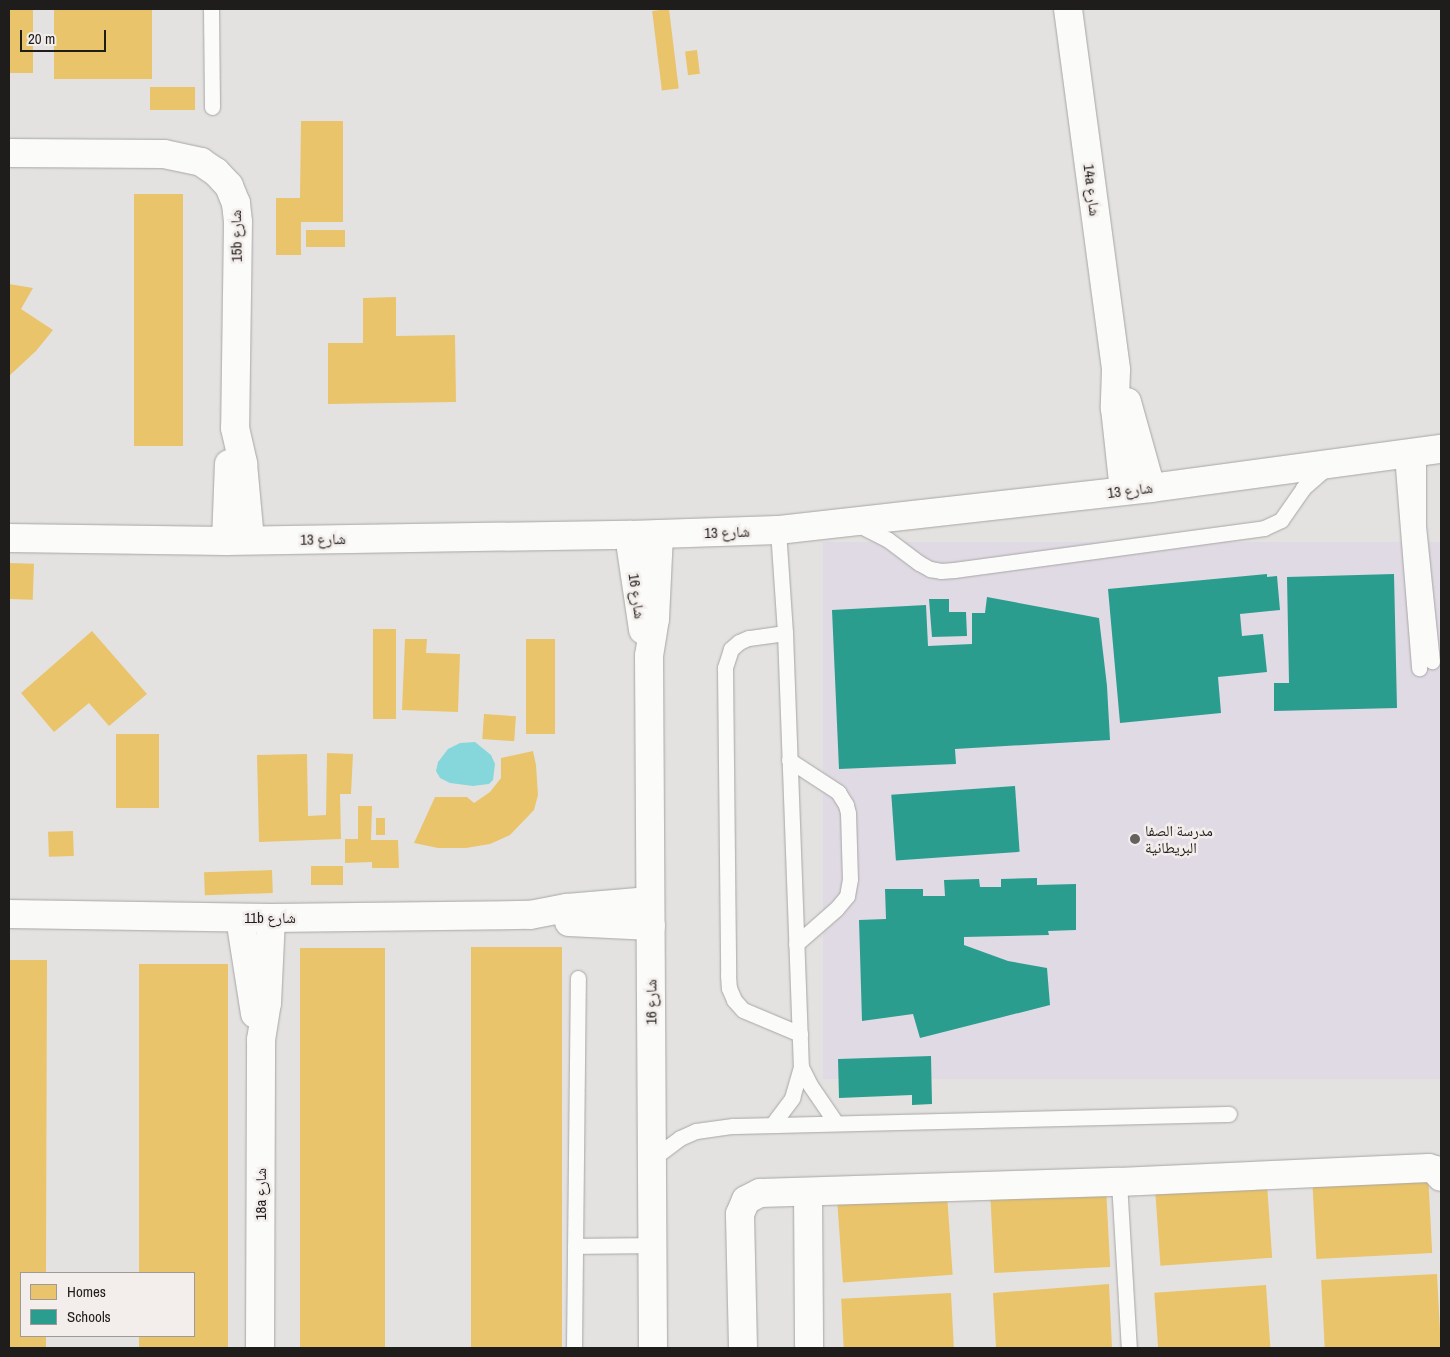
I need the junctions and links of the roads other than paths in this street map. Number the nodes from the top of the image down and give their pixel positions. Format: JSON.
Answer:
{"nodes":[{"id":1,"x":211,"y":9,"type":"edge"},
{"id":2,"x":1068,"y":9,"type":"edge"},
{"id":3,"x":212,"y":107,"type":"dead end"},
{"id":4,"x":9,"y":153,"type":"edge"},
{"id":5,"x":1116,"y":370,"type":"junction"},
{"id":6,"x":1421,"y":452,"type":"edge"},
{"id":7,"x":1331,"y":464,"type":"junction"},
{"id":8,"x":1151,"y":488,"type":"junction"},
{"id":9,"x":1124,"y":491,"type":"junction"},
{"id":10,"x":851,"y":522,"type":"junction"},
{"id":11,"x":778,"y":530,"type":"junction"},
{"id":12,"x":659,"y":534,"type":"junction"},
{"id":13,"x":629,"y":535,"type":"junction"},
{"id":14,"x":9,"y":538,"type":"edge"},
{"id":15,"x":238,"y":540,"type":"junction"},
{"id":16,"x":784,"y":633,"type":"junction"},
{"id":17,"x":649,"y":656,"type":"junction"},
{"id":18,"x":1425,"y":665,"type":"dead end"},
{"id":19,"x":789,"y":760,"type":"junction"},
{"id":20,"x":650,"y":913,"type":"junction"},
{"id":21,"x":9,"y":914,"type":"edge"},
{"id":22,"x":240,"y":918,"type":"junction"},
{"id":23,"x":271,"y":918,"type":"junction"},
{"id":24,"x":796,"y":944,"type":"junction"},
{"id":25,"x":578,"y":978,"type":"dead end"},
{"id":26,"x":800,"y":1034,"type":"junction"},
{"id":27,"x":261,"y":1040,"type":"junction"},
{"id":28,"x":801,"y":1067,"type":"junction"},
{"id":29,"x":1229,"y":1114,"type":"dead end"},
{"id":30,"x":836,"y":1123,"type":"junction"},
{"id":31,"x":772,"y":1124,"type":"junction"},
{"id":32,"x":652,"y":1159,"type":"junction"},
{"id":33,"x":1441,"y":1176,"type":"edge"},
{"id":34,"x":1119,"y":1182,"type":"junction"},
{"id":35,"x":808,"y":1192,"type":"junction"},
{"id":36,"x":652,"y":1245,"type":"junction"},
{"id":37,"x":576,"y":1246,"type":"junction"},
{"id":38,"x":260,"y":1348,"type":"edge"},
{"id":39,"x":574,"y":1348,"type":"edge"},
{"id":40,"x":653,"y":1348,"type":"edge"},
{"id":41,"x":743,"y":1348,"type":"edge"},
{"id":42,"x":809,"y":1348,"type":"edge"},
{"id":43,"x":1129,"y":1348,"type":"edge"}],
"edges":[{"from":1,"to":3,"type":"lane"},
{"from":2,"to":5,"type":"street","name":"14a شارع"},
{"from":4,"to":15,"type":"street","name":"15b شارع"},
{"from":5,"to":8,"type":"street","name":"14a شارع"},
{"from":5,"to":9,"type":"street","name":"14a شارع"},
{"from":6,"to":7,"type":"street","name":"شارع 13"},
{"from":6,"to":18,"type":"lane"},
{"from":7,"to":8,"type":"street","name":"شارع 13"},
{"from":7,"to":10,"type":"lane"},
{"from":8,"to":9,"type":"street","name":"شارع 13"},
{"from":9,"to":10,"type":"street","name":"شارع 13"},
{"from":10,"to":11,"type":"street","name":"شارع 13"},
{"from":11,"to":12,"type":"street","name":"شارع 13"},
{"from":11,"to":16,"type":"lane"},
{"from":12,"to":13,"type":"street","name":"شارع 13"},
{"from":12,"to":17,"type":"street","name":"شارع 16"},
{"from":13,"to":15,"type":"street","name":"شارع 13"},
{"from":13,"to":17,"type":"street","name":"شارع 16"},
{"from":14,"to":15,"type":"street","name":"شارع 13"},
{"from":16,"to":19,"type":"lane"},
{"from":16,"to":26,"type":"lane"},
{"from":17,"to":20,"type":"street","name":"شارع 16"},
{"from":19,"to":24,"type":"lane"},
{"from":19,"to":24,"type":"lane"},
{"from":20,"to":23,"type":"street","name":"11b شارع"},
{"from":20,"to":32,"type":"street","name":"شارع 16"},
{"from":21,"to":22,"type":"street","name":"11b شارع"},
{"from":22,"to":23,"type":"street","name":"11b شارع"},
{"from":22,"to":27,"type":"street","name":"18a شارع"},
{"from":23,"to":27,"type":"street","name":"18a شارع"},
{"from":24,"to":26,"type":"lane"},
{"from":25,"to":37,"type":"lane"},
{"from":26,"to":28,"type":"lane"},
{"from":27,"to":38,"type":"street","name":"18a شارع"},
{"from":28,"to":30,"type":"lane"},
{"from":28,"to":31,"type":"lane"},
{"from":29,"to":30,"type":"lane"},
{"from":30,"to":31,"type":"lane"},
{"from":31,"to":32,"type":"lane"},
{"from":32,"to":36,"type":"street","name":"شارع 16"},
{"from":33,"to":34,"type":"street"},
{"from":34,"to":35,"type":"street"},
{"from":34,"to":43,"type":"lane"},
{"from":35,"to":41,"type":"street"},
{"from":35,"to":42,"type":"street"},
{"from":36,"to":37,"type":"lane"},
{"from":36,"to":40,"type":"street","name":"شارع 16"},
{"from":37,"to":39,"type":"lane"}]}
